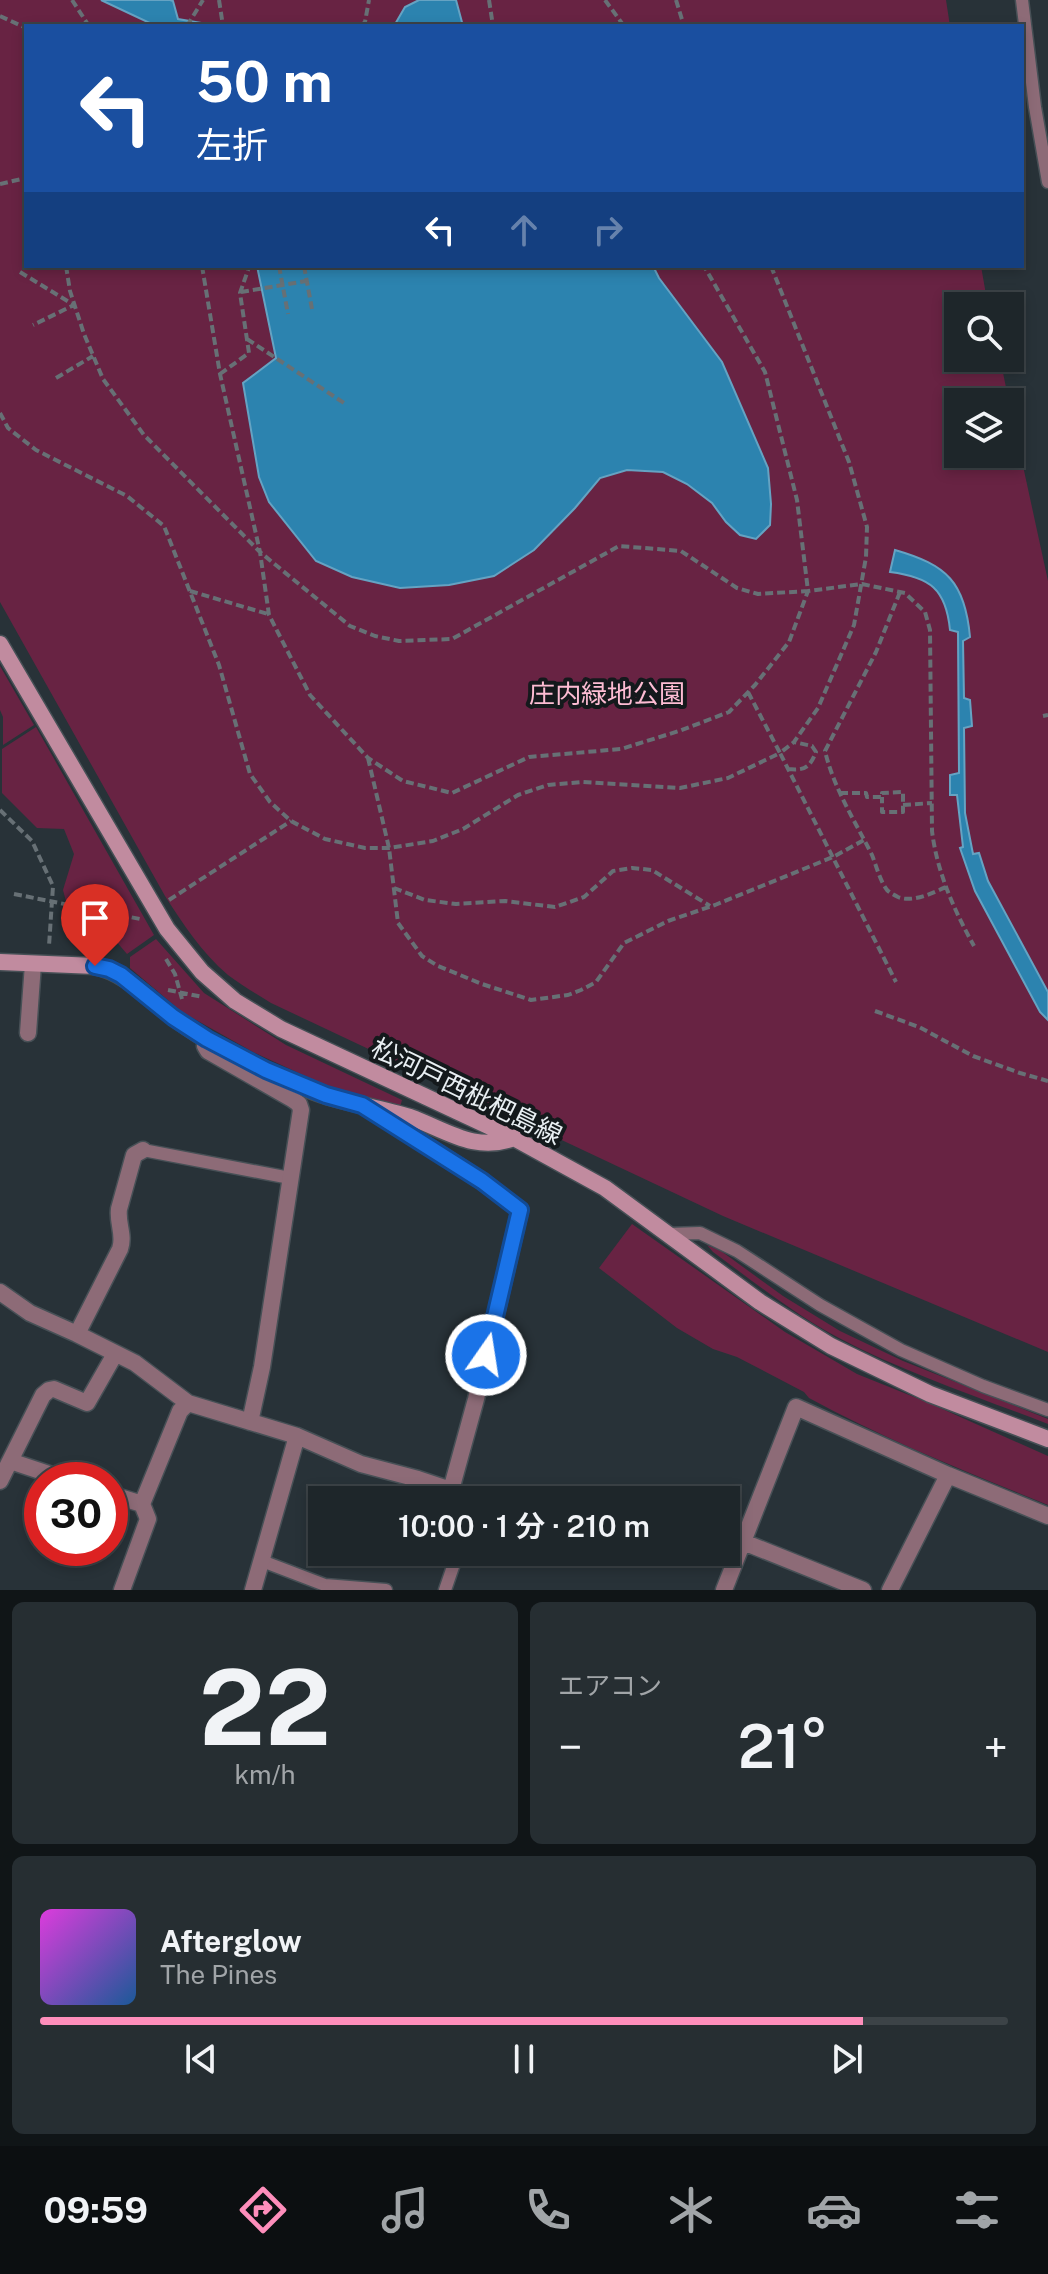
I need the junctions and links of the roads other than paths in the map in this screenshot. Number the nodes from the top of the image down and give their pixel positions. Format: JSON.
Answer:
{"nodes":[{"id":1,"x":1022,"y":0,"type":"edge"},
{"id":2,"x":1048,"y":182,"type":"edge"},
{"id":3,"x":0,"y":644,"type":"edge"},
{"id":4,"x":0,"y":962,"type":"edge"},
{"id":5,"x":40,"y":964,"type":"junction"},
{"id":6,"x":28,"y":1033,"type":"dead end"},
{"id":7,"x":207,"y":1039,"type":"junction"},
{"id":8,"x":362,"y":1105,"type":"junction"},
{"id":9,"x":514,"y":1138,"type":"junction"},
{"id":10,"x":143,"y":1150,"type":"joint"},
{"id":11,"x":290,"y":1178,"type":"junction"},
{"id":12,"x":669,"y":1234,"type":"junction"},
{"id":13,"x":0,"y":1292,"type":"edge"},
{"id":14,"x":77,"y":1334,"type":"junction"},
{"id":15,"x":115,"y":1354,"type":"junction"},
{"id":16,"x":188,"y":1403,"type":"junction"},
{"id":17,"x":1048,"y":1410,"type":"edge"},
{"id":18,"x":250,"y":1422,"type":"junction"},
{"id":19,"x":297,"y":1436,"type":"junction"},
{"id":20,"x":1048,"y":1439,"type":"edge"},
{"id":21,"x":10,"y":1461,"type":"junction"},
{"id":22,"x":24,"y":1466,"type":"edge"},
{"id":23,"x":948,"y":1475,"type":"junction"},
{"id":24,"x":0,"y":1481,"type":"edge"},
{"id":25,"x":435,"y":1486,"type":"edge"},
{"id":26,"x":458,"y":1486,"type":"edge"},
{"id":27,"x":128,"y":1500,"type":"edge"},
{"id":28,"x":142,"y":1504,"type":"junction"},
{"id":29,"x":1048,"y":1516,"type":"edge"},
{"id":30,"x":740,"y":1540,"type":"edge"},
{"id":31,"x":743,"y":1541,"type":"junction"},
{"id":32,"x":262,"y":1561,"type":"junction"},
{"id":33,"x":453,"y":1566,"type":"edge"},
{"id":34,"x":122,"y":1590,"type":"edge"},
{"id":35,"x":253,"y":1590,"type":"edge"},
{"id":36,"x":386,"y":1590,"type":"edge"},
{"id":37,"x":445,"y":1590,"type":"edge"},
{"id":38,"x":724,"y":1590,"type":"edge"},
{"id":39,"x":863,"y":1590,"type":"edge"},
{"id":40,"x":890,"y":1590,"type":"edge"}],
"edges":[{"from":1,"to":2,"type":"lane"},
{"from":3,"to":9,"type":"main road","name":"松河戸西枇杷島線"},
{"from":4,"to":5,"type":"main road"},
{"from":5,"to":6,"type":"street"},
{"from":5,"to":7,"type":"main road"},
{"from":7,"to":8,"type":"main road"},
{"from":7,"to":11,"type":"street"},
{"from":8,"to":9,"type":"main road"},
{"from":8,"to":26,"type":"street"},
{"from":9,"to":12,"type":"main road","name":"松河戸西枇杷島線"},
{"from":10,"to":11,"type":"lane"},
{"from":10,"to":14,"type":"street"},
{"from":11,"to":18,"type":"street"},
{"from":12,"to":17,"type":"lane"},
{"from":12,"to":20,"type":"main road","name":"松河戸西枇杷島線"},
{"from":13,"to":14,"type":"street"},
{"from":14,"to":15,"type":"street"},
{"from":15,"to":16,"type":"street"},
{"from":15,"to":21,"type":"street"},
{"from":16,"to":18,"type":"street"},
{"from":16,"to":28,"type":"street"},
{"from":18,"to":19,"type":"street"},
{"from":19,"to":25,"type":"street"},
{"from":19,"to":32,"type":"street"},
{"from":21,"to":22,"type":"street"},
{"from":21,"to":24,"type":"street"},
{"from":23,"to":29,"type":"street"},
{"from":23,"to":31,"type":"street"},
{"from":23,"to":40,"type":"street"},
{"from":27,"to":28,"type":"street"},
{"from":28,"to":34,"type":"street"},
{"from":30,"to":31,"type":"street"},
{"from":31,"to":38,"type":"street"},
{"from":31,"to":39,"type":"street"},
{"from":32,"to":35,"type":"street"},
{"from":32,"to":36,"type":"lane"},
{"from":33,"to":37,"type":"lane"}]}
